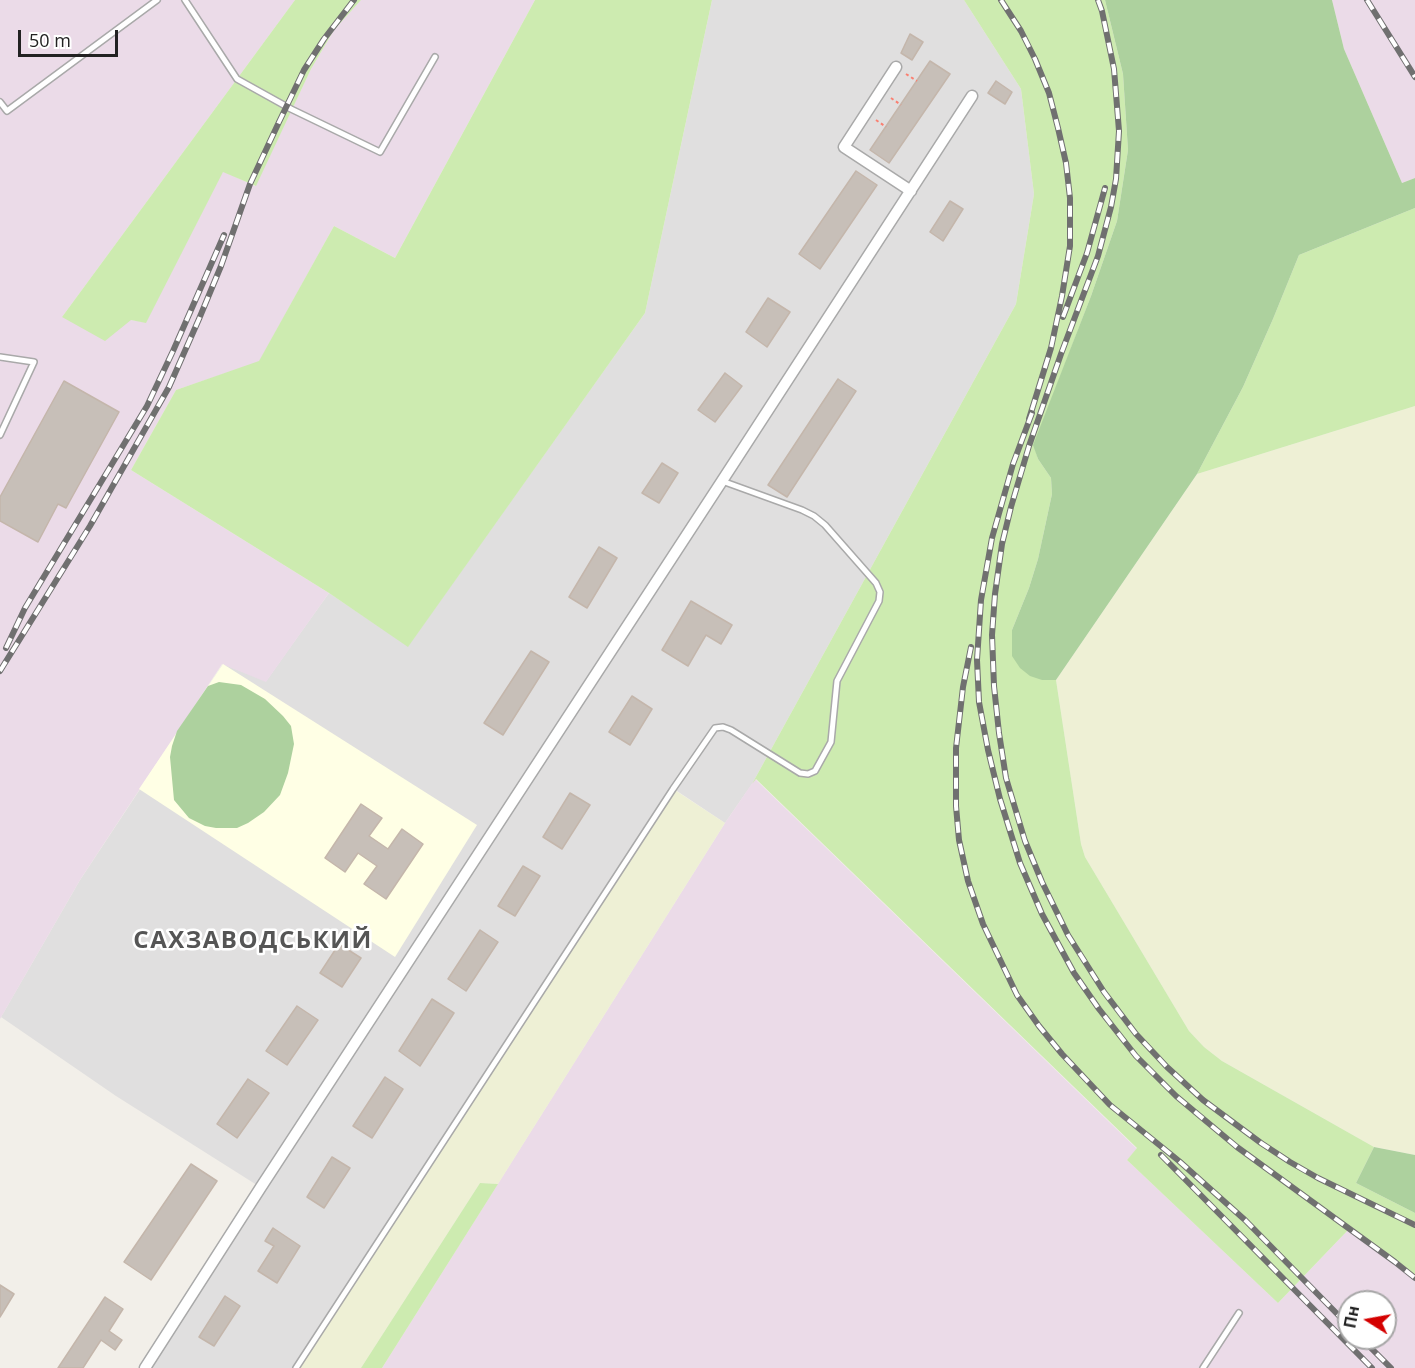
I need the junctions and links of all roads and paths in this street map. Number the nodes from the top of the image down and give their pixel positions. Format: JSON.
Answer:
{"nodes":[{"id":1,"x":157,"y":0,"type":"edge"},
{"id":2,"x":185,"y":0,"type":"edge"},
{"id":3,"x":435,"y":57,"type":"dead end"},
{"id":4,"x":896,"y":68,"type":"dead end"},
{"id":5,"x":972,"y":96,"type":"dead end"},
{"id":6,"x":0,"y":102,"type":"edge"},
{"id":7,"x":911,"y":191,"type":"junction"},
{"id":8,"x":0,"y":357,"type":"edge"},
{"id":9,"x":0,"y":435,"type":"edge"},
{"id":10,"x":722,"y":481,"type":"junction"},
{"id":11,"x":1239,"y":1313,"type":"dead end"},
{"id":12,"x":145,"y":1368,"type":"edge"},
{"id":13,"x":296,"y":1368,"type":"edge"},
{"id":14,"x":1203,"y":1368,"type":"edge"}],
"edges":[{"from":1,"to":6,"type":"lane"},
{"from":2,"to":3,"type":"lane"},
{"from":4,"to":7,"type":"street"},
{"from":5,"to":7,"type":"street"},
{"from":7,"to":10,"type":"street"},
{"from":8,"to":9,"type":"lane"},
{"from":10,"to":12,"type":"street"},
{"from":10,"to":13,"type":"lane"},
{"from":11,"to":14,"type":"lane"}]}
